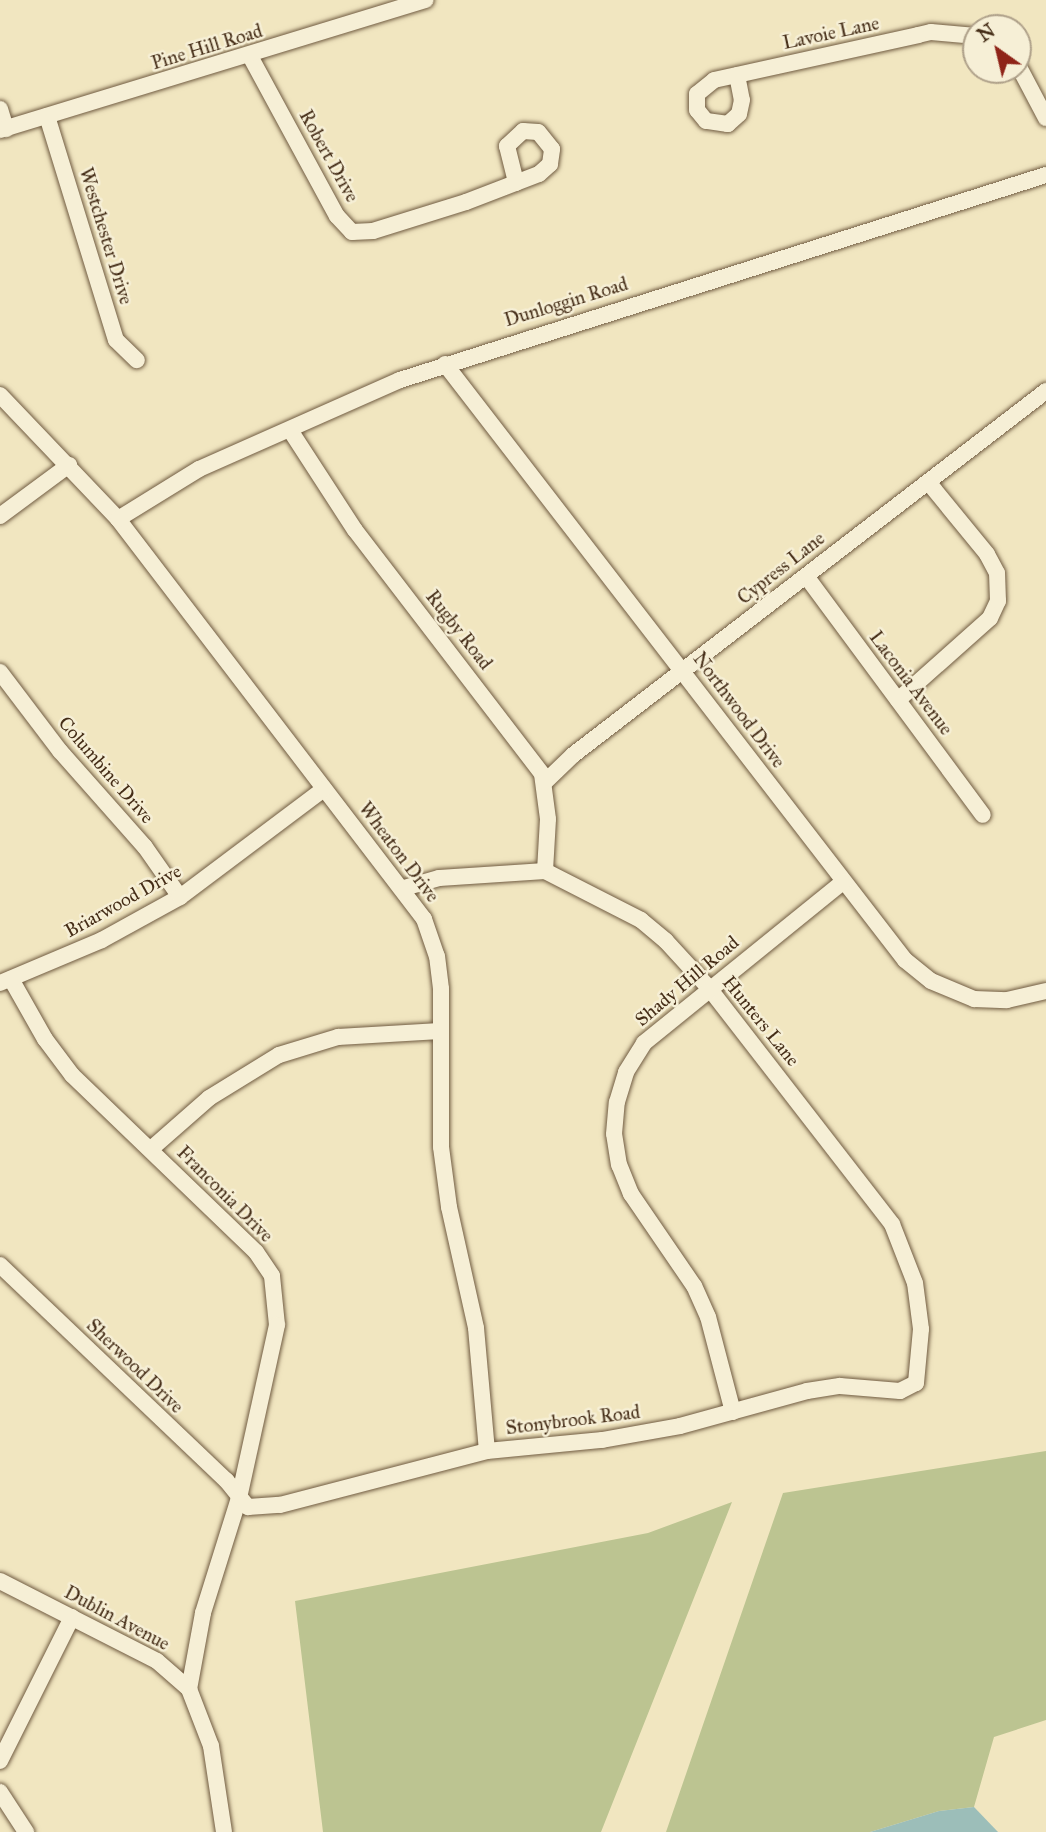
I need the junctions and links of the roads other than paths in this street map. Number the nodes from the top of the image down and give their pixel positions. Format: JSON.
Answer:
{"nodes":[{"id":1,"x":426,"y":0,"type":"edge"},
{"id":2,"x":962,"y":35,"type":"edge"},
{"id":3,"x":250,"y":56,"type":"junction"},
{"id":4,"x":737,"y":75,"type":"dead end"},
{"id":5,"x":1028,"y":84,"type":"edge"},
{"id":6,"x":0,"y":109,"type":"edge"},
{"id":7,"x":47,"y":116,"type":"junction"},
{"id":8,"x":1046,"y":118,"type":"edge"},
{"id":9,"x":3,"y":129,"type":"edge"},
{"id":10,"x":1046,"y":175,"type":"edge"},
{"id":11,"x":516,"y":183,"type":"dead end"},
{"id":12,"x":137,"y":360,"type":"dead end"},
{"id":13,"x":445,"y":364,"type":"junction"},
{"id":14,"x":1046,"y":391,"type":"edge"},
{"id":15,"x":0,"y":395,"type":"edge"},
{"id":16,"x":290,"y":430,"type":"junction"},
{"id":17,"x":69,"y":465,"type":"junction"},
{"id":18,"x":928,"y":482,"type":"junction"},
{"id":19,"x":0,"y":516,"type":"edge"},
{"id":20,"x":118,"y":519,"type":"junction"},
{"id":21,"x":806,"y":576,"type":"junction"},
{"id":22,"x":683,"y":670,"type":"junction"},
{"id":23,"x":0,"y":671,"type":"edge"},
{"id":24,"x":898,"y":700,"type":"junction"},
{"id":25,"x":545,"y":782,"type":"junction"},
{"id":26,"x":324,"y":789,"type":"junction"},
{"id":27,"x":983,"y":814,"type":"dead end"},
{"id":28,"x":545,"y":871,"type":"junction"},
{"id":29,"x":843,"y":882,"type":"junction"},
{"id":30,"x":404,"y":888,"type":"junction"},
{"id":31,"x":180,"y":897,"type":"junction"},
{"id":32,"x":6,"y":981,"type":"edge"},
{"id":33,"x":709,"y":988,"type":"junction"},
{"id":34,"x":1046,"y":991,"type":"edge"},
{"id":35,"x":440,"y":1031,"type":"junction"},
{"id":36,"x":151,"y":1149,"type":"junction"},
{"id":37,"x":0,"y":1265,"type":"edge"},
{"id":38,"x":916,"y":1383,"type":"joint"},
{"id":39,"x":733,"y":1412,"type":"junction"},
{"id":40,"x":487,"y":1451,"type":"junction"},
{"id":41,"x":239,"y":1497,"type":"junction"},
{"id":42,"x":0,"y":1581,"type":"edge"},
{"id":43,"x":72,"y":1617,"type":"junction"},
{"id":44,"x":189,"y":1689,"type":"junction"},
{"id":45,"x":0,"y":1761,"type":"edge"},
{"id":46,"x":0,"y":1793,"type":"edge"},
{"id":47,"x":26,"y":1832,"type":"edge"},
{"id":48,"x":223,"y":1832,"type":"edge"}],
"edges":[{"from":1,"to":3,"type":"street","name":"Pine Hill Road"},
{"from":2,"to":4,"type":"street","name":"Lavoie Lane"},
{"from":3,"to":7,"type":"street","name":"Pine Hill Road"},
{"from":3,"to":11,"type":"street","name":"Robert Drive"},
{"from":5,"to":8,"type":"street"},
{"from":6,"to":9,"type":"street"},
{"from":7,"to":9,"type":"street","name":"Pine Hill Road"},
{"from":7,"to":12,"type":"street","name":"Westchester Drive"},
{"from":10,"to":13,"type":"street","name":"Dunloggin Road"},
{"from":13,"to":16,"type":"street","name":"Dunloggin Road"},
{"from":13,"to":22,"type":"street","name":"Northwood Drive"},
{"from":14,"to":18,"type":"street","name":"Cypress Lane"},
{"from":15,"to":17,"type":"street","name":"Wheaton Drive"},
{"from":16,"to":20,"type":"street","name":"Dunloggin Road"},
{"from":16,"to":25,"type":"street","name":"Rugby Road"},
{"from":17,"to":19,"type":"street"},
{"from":17,"to":20,"type":"street","name":"Wheaton Drive"},
{"from":18,"to":21,"type":"street","name":"Cypress Lane"},
{"from":18,"to":24,"type":"street"},
{"from":20,"to":26,"type":"street","name":"Wheaton Drive"},
{"from":21,"to":22,"type":"street","name":"Cypress Lane"},
{"from":21,"to":24,"type":"street","name":"Laconia Avenue"},
{"from":22,"to":25,"type":"street","name":"Cypress Lane"},
{"from":22,"to":29,"type":"street","name":"Northwood Drive"},
{"from":23,"to":31,"type":"street","name":"Columbine Drive"},
{"from":24,"to":27,"type":"street","name":"Laconia Avenue"},
{"from":25,"to":28,"type":"street"},
{"from":26,"to":30,"type":"street","name":"Wheaton Drive"},
{"from":26,"to":31,"type":"street","name":"Briarwood Drive"},
{"from":28,"to":30,"type":"street"},
{"from":28,"to":33,"type":"street","name":"Hunters Lane"},
{"from":29,"to":33,"type":"street","name":"Shady Hill Road"},
{"from":29,"to":34,"type":"street","name":"Northwood Drive"},
{"from":30,"to":35,"type":"street","name":"Wheaton Drive"},
{"from":31,"to":32,"type":"street","name":"Briarwood Drive"},
{"from":32,"to":36,"type":"street","name":"Franconia Drive"},
{"from":33,"to":38,"type":"street","name":"Hunters Lane"},
{"from":33,"to":39,"type":"street","name":"Shady Hill Road"},
{"from":35,"to":36,"type":"street"},
{"from":35,"to":40,"type":"street","name":"Wheaton Drive"},
{"from":36,"to":41,"type":"street","name":"Franconia Drive"},
{"from":37,"to":41,"type":"street","name":"Sherwood Drive"},
{"from":38,"to":39,"type":"street","name":"Stonybrook Road"},
{"from":39,"to":40,"type":"street","name":"Stonybrook Road"},
{"from":40,"to":41,"type":"street","name":"Stonybrook Road"},
{"from":41,"to":44,"type":"street","name":"Franconia Drive"},
{"from":42,"to":43,"type":"street","name":"Dublin Avenue"},
{"from":43,"to":44,"type":"street","name":"Dublin Avenue"},
{"from":43,"to":45,"type":"street"},
{"from":44,"to":48,"type":"street","name":"Dublin Avenue"},
{"from":46,"to":47,"type":"street"}]}
